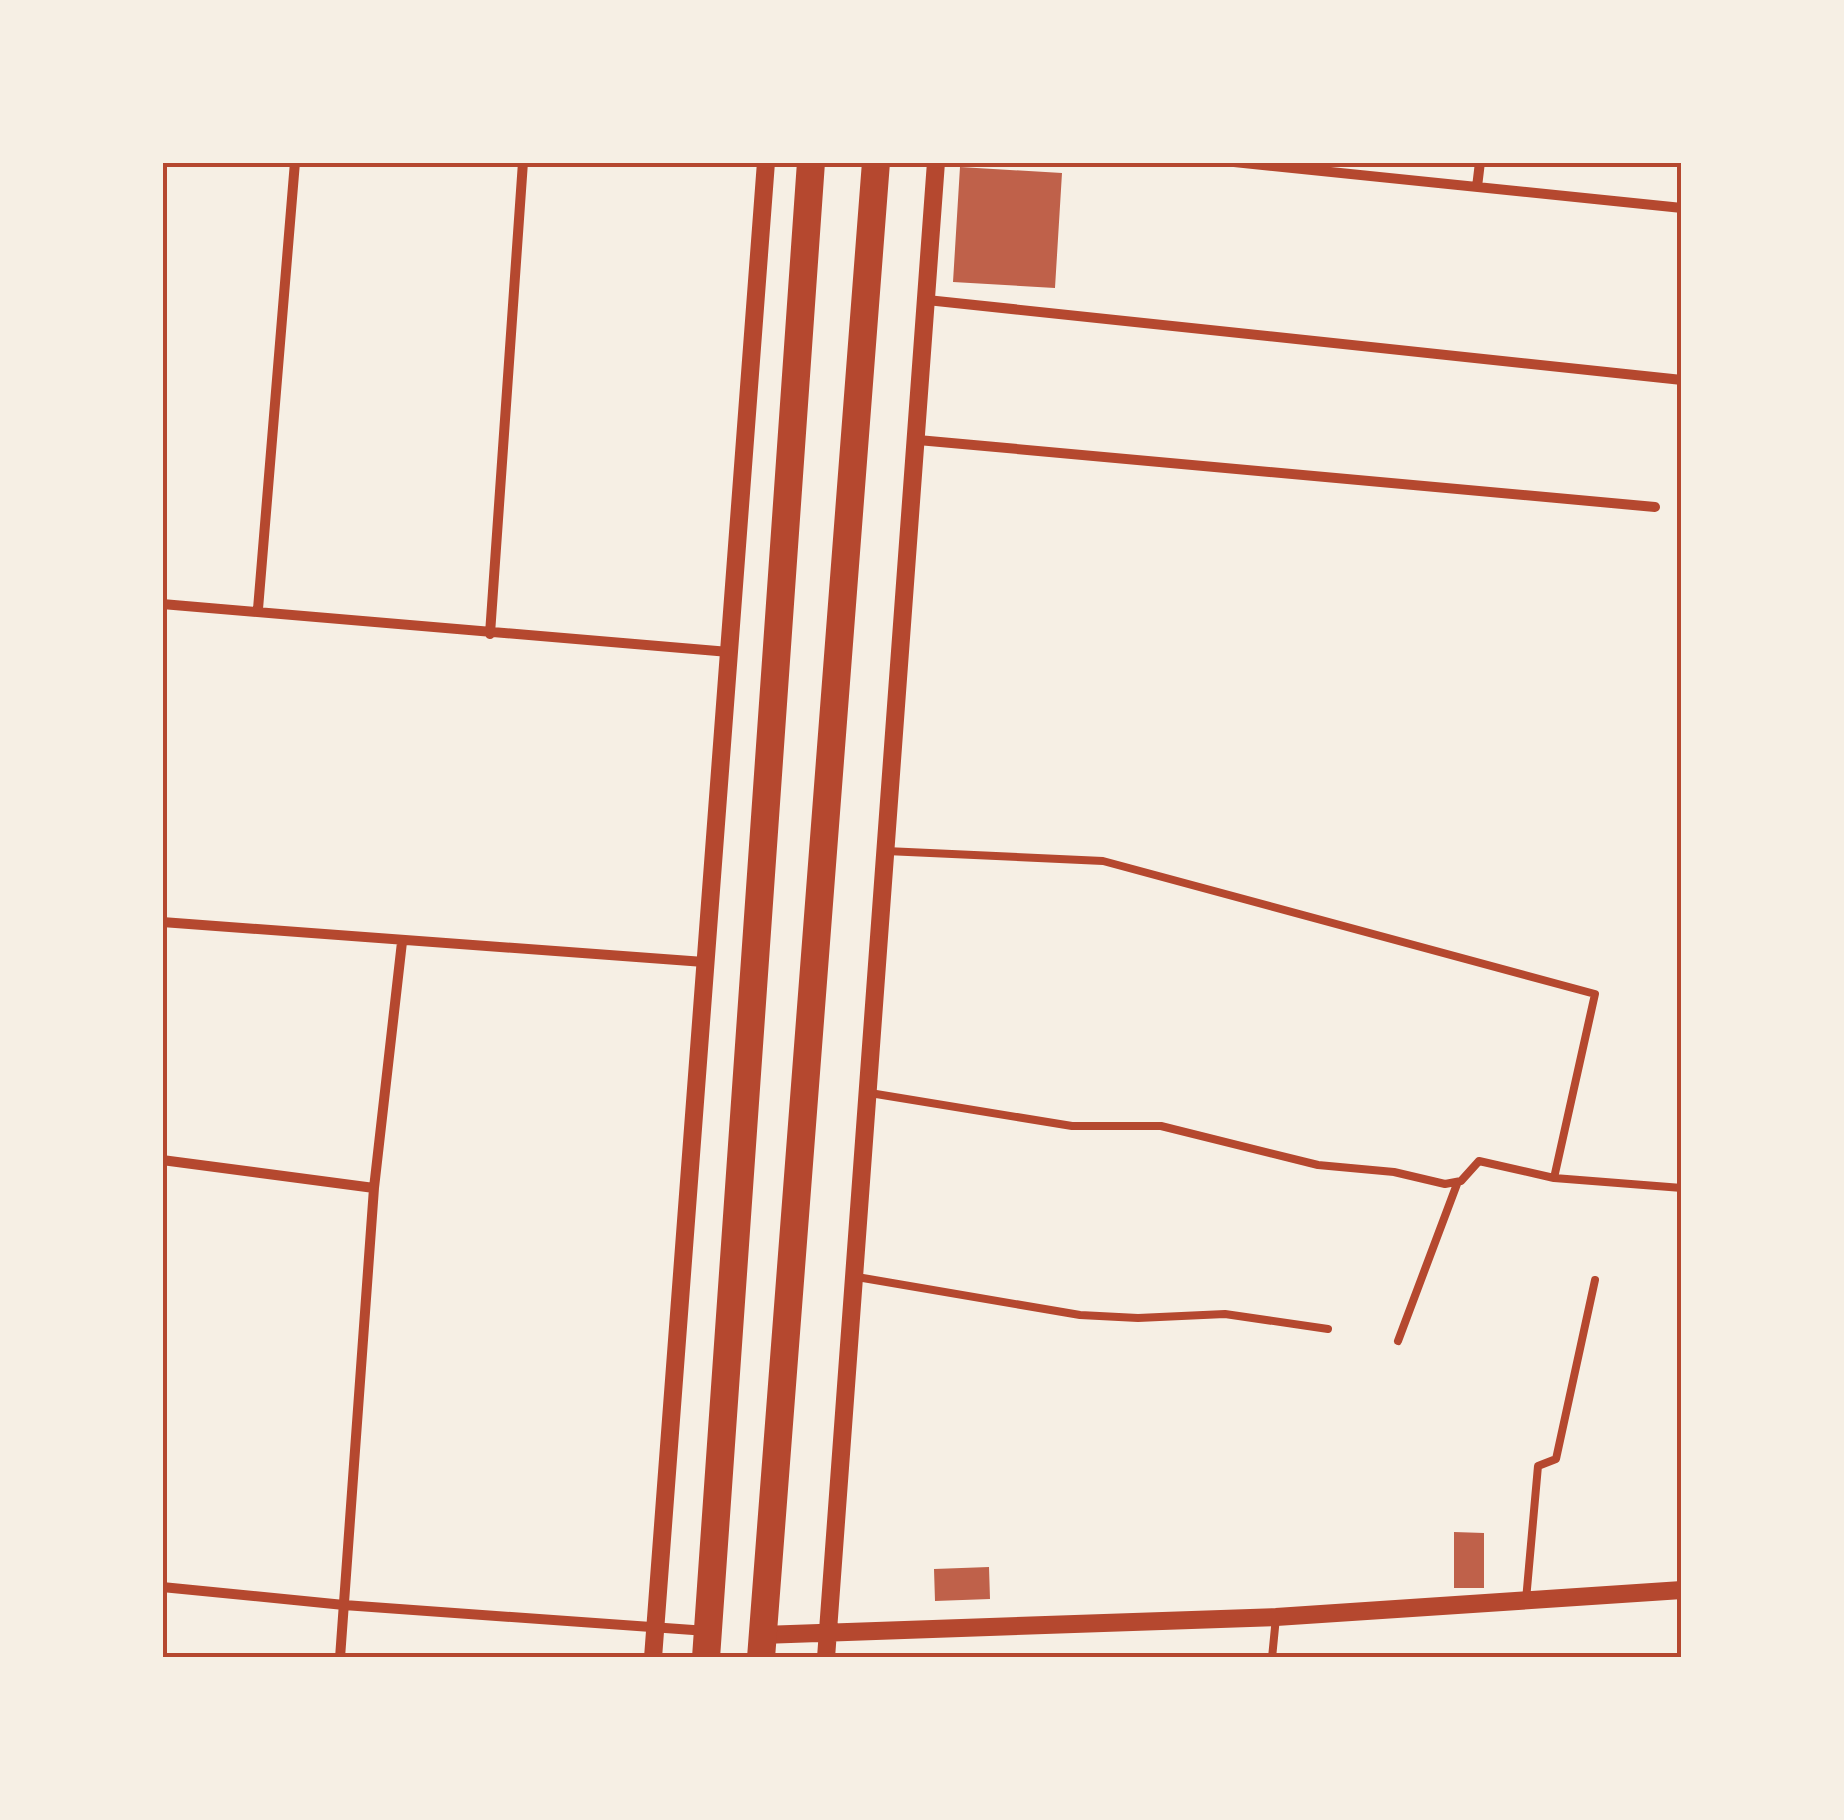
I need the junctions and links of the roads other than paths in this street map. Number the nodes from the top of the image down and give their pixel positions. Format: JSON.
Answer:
{"nodes":[{"id":1,"x":294,"y":162,"type":"edge"},
{"id":2,"x":522,"y":162,"type":"edge"},
{"id":3,"x":766,"y":162,"type":"edge"},
{"id":4,"x":811,"y":162,"type":"edge"},
{"id":5,"x":876,"y":162,"type":"edge"},
{"id":6,"x":936,"y":162,"type":"edge"},
{"id":7,"x":1234,"y":162,"type":"edge"},
{"id":8,"x":1480,"y":162,"type":"edge"},
{"id":9,"x":1328,"y":167,"type":"edge"},
{"id":10,"x":1478,"y":187,"type":"junction"},
{"id":11,"x":1682,"y":208,"type":"edge"},
{"id":12,"x":927,"y":300,"type":"junction"},
{"id":13,"x":1682,"y":380,"type":"edge"},
{"id":14,"x":918,"y":440,"type":"junction"},
{"id":15,"x":1655,"y":507,"type":"dead end"},
{"id":16,"x":162,"y":604,"type":"edge"},
{"id":17,"x":258,"y":610,"type":"junction"},
{"id":18,"x":490,"y":634,"type":"junction"},
{"id":19,"x":729,"y":652,"type":"junction"},
{"id":20,"x":886,"y":851,"type":"junction"},
{"id":21,"x":162,"y":922,"type":"edge"},
{"id":22,"x":402,"y":942,"type":"junction"},
{"id":23,"x":704,"y":962,"type":"junction"},
{"id":24,"x":866,"y":1092,"type":"junction"},
{"id":25,"x":162,"y":1160,"type":"edge"},
{"id":26,"x":1554,"y":1178,"type":"junction"},
{"id":27,"x":1457,"y":1184,"type":"junction"},
{"id":28,"x":374,"y":1188,"type":"junction"},
{"id":29,"x":1682,"y":1188,"type":"edge"},
{"id":30,"x":854,"y":1276,"type":"junction"},
{"id":31,"x":1595,"y":1280,"type":"dead end"},
{"id":32,"x":1328,"y":1329,"type":"dead end"},
{"id":33,"x":1398,"y":1340,"type":"dead end"},
{"id":34,"x":162,"y":1587,"type":"edge"},
{"id":35,"x":1682,"y":1590,"type":"edge"},
{"id":36,"x":1526,"y":1600,"type":"junction"},
{"id":37,"x":344,"y":1605,"type":"junction"},
{"id":38,"x":1276,"y":1616,"type":"junction"},
{"id":39,"x":656,"y":1628,"type":"junction"},
{"id":40,"x":828,"y":1634,"type":"junction"},
{"id":41,"x":707,"y":1644,"type":"edge"},
{"id":42,"x":761,"y":1646,"type":"edge"},
{"id":43,"x":340,"y":1658,"type":"edge"},
{"id":44,"x":653,"y":1658,"type":"edge"},
{"id":45,"x":826,"y":1658,"type":"edge"},
{"id":46,"x":1272,"y":1658,"type":"edge"}],
"edges":[{"from":1,"to":17,"type":"street"},
{"from":2,"to":18,"type":"street"},
{"from":3,"to":19,"type":"street"},
{"from":4,"to":41,"type":"highway"},
{"from":5,"to":42,"type":"highway"},
{"from":6,"to":12,"type":"street"},
{"from":7,"to":9,"type":"street"},
{"from":8,"to":10,"type":"street"},
{"from":9,"to":10,"type":"street"},
{"from":10,"to":11,"type":"street"},
{"from":12,"to":13,"type":"street"},
{"from":12,"to":14,"type":"street"},
{"from":14,"to":15,"type":"street"},
{"from":14,"to":20,"type":"street"},
{"from":16,"to":17,"type":"street"},
{"from":17,"to":18,"type":"street"},
{"from":18,"to":19,"type":"street"},
{"from":19,"to":23,"type":"street"},
{"from":20,"to":24,"type":"street"},
{"from":20,"to":26,"type":"lane"},
{"from":21,"to":22,"type":"street"},
{"from":22,"to":23,"type":"street"},
{"from":22,"to":28,"type":"street"},
{"from":23,"to":39,"type":"street"},
{"from":24,"to":27,"type":"lane"},
{"from":24,"to":30,"type":"street"},
{"from":25,"to":28,"type":"street"},
{"from":26,"to":27,"type":"lane"},
{"from":26,"to":29,"type":"lane"},
{"from":27,"to":33,"type":"lane"},
{"from":28,"to":37,"type":"street"},
{"from":30,"to":32,"type":"lane"},
{"from":30,"to":40,"type":"street"},
{"from":31,"to":36,"type":"lane"},
{"from":34,"to":37,"type":"street"},
{"from":35,"to":36,"type":"street"},
{"from":36,"to":38,"type":"street"},
{"from":37,"to":39,"type":"street"},
{"from":37,"to":43,"type":"street"},
{"from":38,"to":40,"type":"street"},
{"from":38,"to":46,"type":"lane"},
{"from":39,"to":41,"type":"street"},
{"from":39,"to":44,"type":"street"},
{"from":40,"to":42,"type":"street"},
{"from":40,"to":45,"type":"street"}]}
